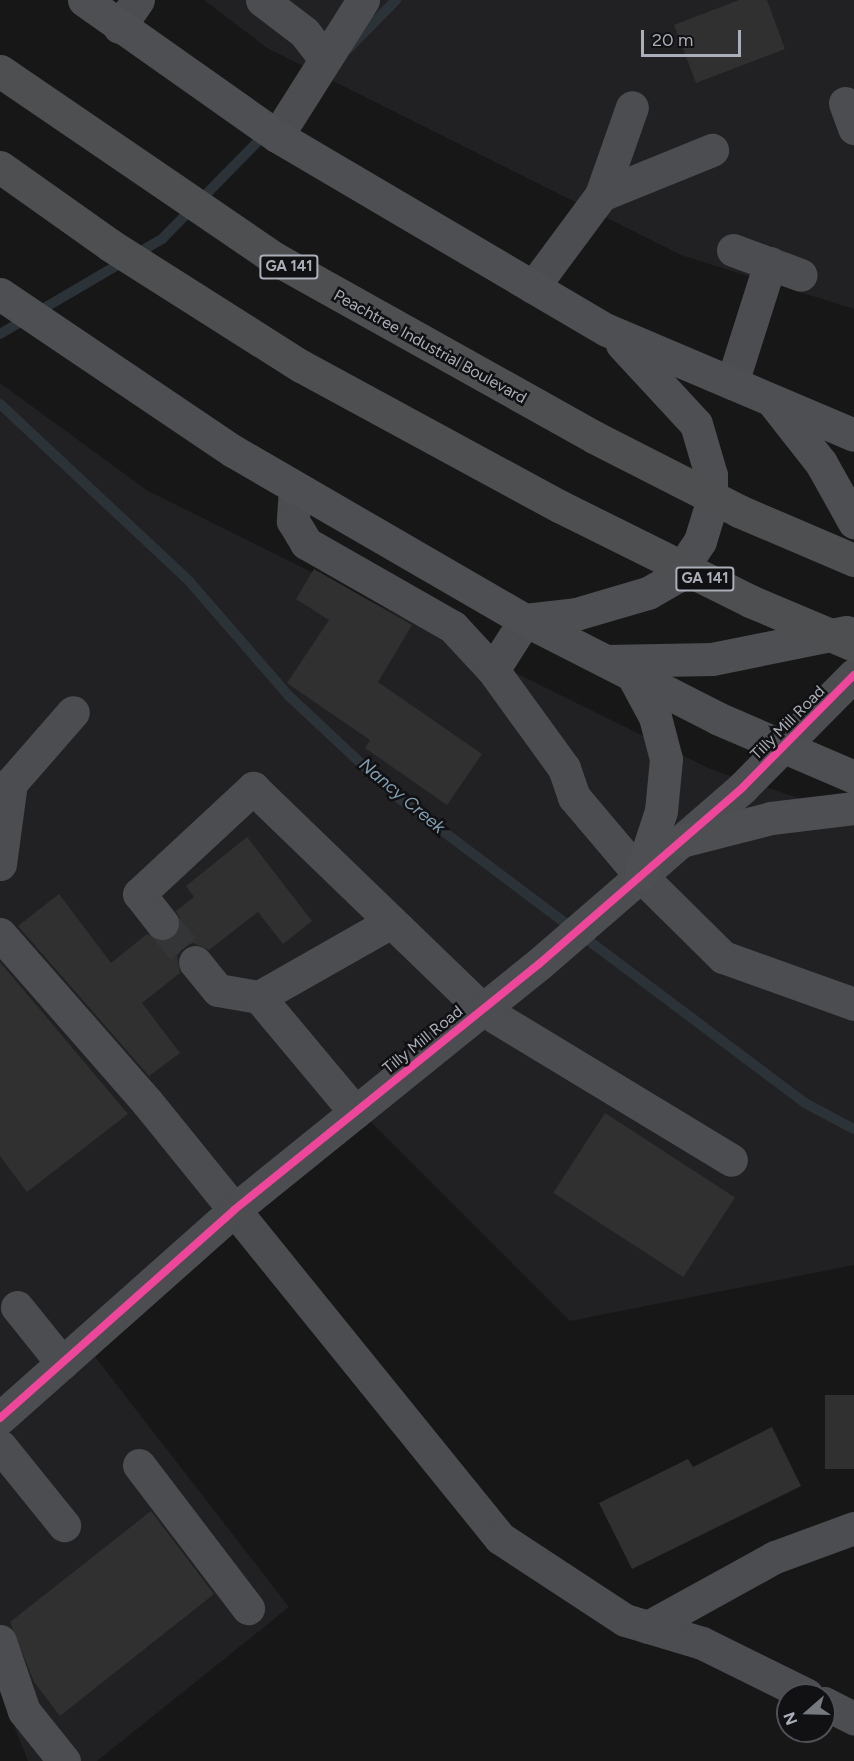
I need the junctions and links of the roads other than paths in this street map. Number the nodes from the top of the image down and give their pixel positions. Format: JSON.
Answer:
{"nodes":[{"id":1,"x":84,"y":0,"type":"edge"},
{"id":2,"x":138,"y":0,"type":"edge"},
{"id":3,"x":262,"y":0,"type":"edge"},
{"id":4,"x":363,"y":0,"type":"edge"},
{"id":5,"x":119,"y":27,"type":"junction"},
{"id":6,"x":324,"y":58,"type":"junction"},
{"id":7,"x":0,"y":71,"type":"edge"},
{"id":8,"x":632,"y":107,"type":"dead end"},
{"id":9,"x":277,"y":136,"type":"junction"},
{"id":10,"x":712,"y":150,"type":"dead end"},
{"id":11,"x":0,"y":167,"type":"edge"},
{"id":12,"x":601,"y":195,"type":"junction"},
{"id":13,"x":733,"y":250,"type":"dead end"},
{"id":14,"x":770,"y":263,"type":"junction"},
{"id":15,"x":801,"y":275,"type":"dead end"},
{"id":16,"x":533,"y":287,"type":"junction"},
{"id":17,"x":0,"y":294,"type":"edge"},
{"id":18,"x":608,"y":330,"type":"junction"},
{"id":19,"x":732,"y":383,"type":"junction"},
{"id":20,"x":771,"y":400,"type":"junction"},
{"id":21,"x":854,"y":435,"type":"edge"},
{"id":22,"x":295,"y":489,"type":"junction"},
{"id":23,"x":854,"y":522,"type":"edge"},
{"id":24,"x":854,"y":560,"type":"edge"},
{"id":25,"x":525,"y":620,"type":"junction"},
{"id":26,"x":854,"y":631,"type":"edge"},
{"id":27,"x":854,"y":645,"type":"edge"},
{"id":28,"x":598,"y":661,"type":"junction"},
{"id":29,"x":493,"y":670,"type":"junction"},
{"id":30,"x":854,"y":675,"type":"edge"},
{"id":31,"x":634,"y":678,"type":"junction"},
{"id":32,"x":73,"y":712,"type":"dead end"},
{"id":33,"x":783,"y":747,"type":"junction"},
{"id":34,"x":854,"y":777,"type":"edge"},
{"id":35,"x":854,"y":808,"type":"edge"},
{"id":36,"x":681,"y":841,"type":"junction"},
{"id":37,"x":0,"y":864,"type":"edge"},
{"id":38,"x":640,"y":875,"type":"junction"},
{"id":39,"x":162,"y":923,"type":"tunnel mouth"},
{"id":40,"x":389,"y":923,"type":"junction"},
{"id":41,"x":0,"y":934,"type":"edge"},
{"id":42,"x":195,"y":962,"type":"tunnel mouth"},
{"id":43,"x":259,"y":997,"type":"junction"},
{"id":44,"x":854,"y":1004,"type":"edge"},
{"id":45,"x":482,"y":1010,"type":"junction"},
{"id":46,"x":356,"y":1112,"type":"junction"},
{"id":47,"x":731,"y":1160,"type":"dead end"},
{"id":48,"x":234,"y":1210,"type":"junction"},
{"id":49,"x":16,"y":1307,"type":"dead end"},
{"id":50,"x":62,"y":1363,"type":"junction"},
{"id":51,"x":0,"y":1418,"type":"edge"},
{"id":52,"x":0,"y":1446,"type":"edge"},
{"id":53,"x":139,"y":1465,"type":"dead end"},
{"id":54,"x":64,"y":1525,"type":"dead end"},
{"id":55,"x":854,"y":1528,"type":"edge"},
{"id":56,"x":248,"y":1608,"type":"dead end"},
{"id":57,"x":648,"y":1627,"type":"junction"},
{"id":58,"x":0,"y":1641,"type":"edge"},
{"id":59,"x":783,"y":1683,"type":"edge"},
{"id":60,"x":836,"y":1709,"type":"edge"},
{"id":61,"x":854,"y":1718,"type":"edge"},
{"id":62,"x":64,"y":1761,"type":"edge"}],
"edges":[{"from":1,"to":5,"type":"main road"},
{"from":2,"to":5,"type":"street"},
{"from":3,"to":6,"type":"street"},
{"from":4,"to":6,"type":"street"},
{"from":5,"to":9,"type":"main road"},
{"from":6,"to":9,"type":"street"},
{"from":7,"to":24,"type":"highway","name":"Peachtree Industrial Boulevard","number":"GA 141","bridge":true},
{"from":8,"to":12,"type":"street"},
{"from":9,"to":16,"type":"main road"},
{"from":10,"to":12,"type":"street"},
{"from":11,"to":27,"type":"highway","number":"GA 141","bridge":true},
{"from":12,"to":16,"type":"street"},
{"from":13,"to":14,"type":"street"},
{"from":14,"to":15,"type":"street"},
{"from":14,"to":19,"type":"street"},
{"from":16,"to":18,"type":"main road"},
{"from":17,"to":22,"type":"main road"},
{"from":18,"to":19,"type":"main road"},
{"from":18,"to":25,"type":"main road"},
{"from":19,"to":20,"type":"main road"},
{"from":20,"to":21,"type":"main road"},
{"from":20,"to":23,"type":"main road"},
{"from":22,"to":25,"type":"main road"},
{"from":22,"to":29,"type":"street"},
{"from":25,"to":28,"type":"main road"},
{"from":25,"to":29,"type":"street"},
{"from":26,"to":28,"type":"main road"},
{"from":28,"to":31,"type":"main road"},
{"from":29,"to":38,"type":"street"},
{"from":30,"to":33,"type":"street","name":"Tilly Mill Road"},
{"from":31,"to":33,"type":"main road"},
{"from":31,"to":38,"type":"main road"},
{"from":32,"to":37,"type":"street"},
{"from":33,"to":34,"type":"main road"},
{"from":33,"to":36,"type":"street","name":"Tilly Mill Road"},
{"from":35,"to":36,"type":"main road"},
{"from":36,"to":38,"type":"street","name":"Tilly Mill Road"},
{"from":38,"to":44,"type":"street"},
{"from":38,"to":45,"type":"street","name":"Tilly Mill Road"},
{"from":39,"to":40,"type":"street"},
{"from":40,"to":43,"type":"street"},
{"from":40,"to":45,"type":"street"},
{"from":41,"to":48,"type":"street"},
{"from":42,"to":43,"type":"street"},
{"from":43,"to":46,"type":"street"},
{"from":45,"to":46,"type":"street","name":"Tilly Mill Road"},
{"from":45,"to":47,"type":"street"},
{"from":46,"to":48,"type":"street","name":"Tilly Mill Road"},
{"from":48,"to":50,"type":"street","name":"Tilly Mill Road"},
{"from":48,"to":57,"type":"street"},
{"from":49,"to":50,"type":"street"},
{"from":50,"to":51,"type":"street","name":"Tilly Mill Road"},
{"from":52,"to":54,"type":"street"},
{"from":53,"to":56,"type":"street"},
{"from":55,"to":57,"type":"street"},
{"from":57,"to":59,"type":"street"},
{"from":58,"to":62,"type":"street"},
{"from":60,"to":61,"type":"street"}]}
